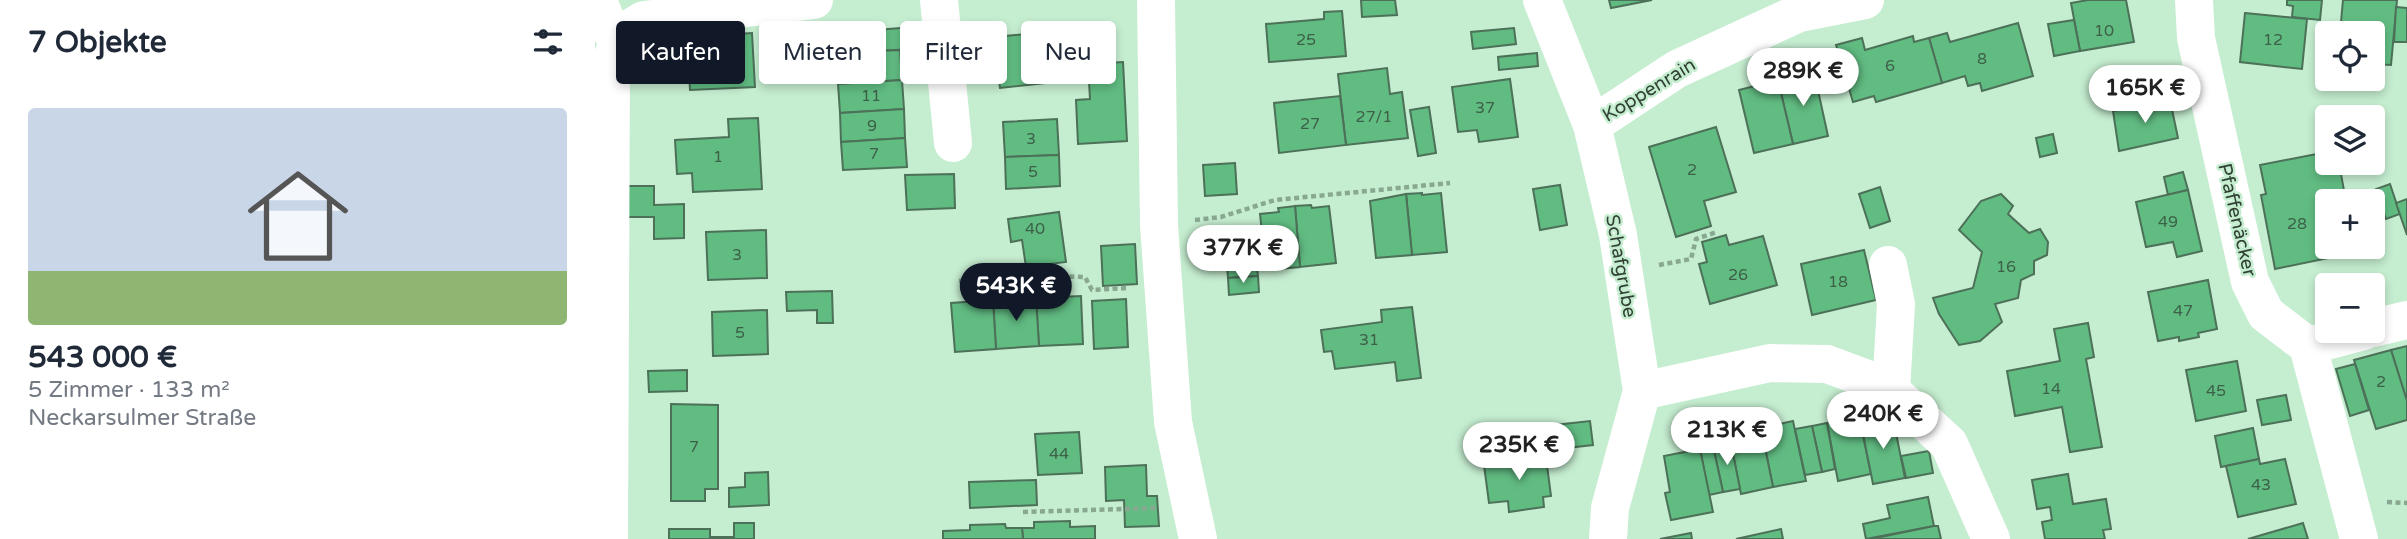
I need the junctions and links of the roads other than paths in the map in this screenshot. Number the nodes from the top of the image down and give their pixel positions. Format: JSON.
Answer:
{"nodes":[{"id":1,"x":814,"y":0,"type":"edge"},
{"id":2,"x":939,"y":0,"type":"edge"},
{"id":3,"x":1156,"y":0,"type":"edge"},
{"id":4,"x":1542,"y":0,"type":"edge"},
{"id":5,"x":1865,"y":0,"type":"edge"},
{"id":6,"x":2194,"y":0,"type":"edge"},
{"id":7,"x":605,"y":21,"type":"edge"},
{"id":8,"x":1592,"y":125,"type":"junction"},
{"id":9,"x":953,"y":143,"type":"dead end"},
{"id":10,"x":602,"y":225,"type":"edge"},
{"id":11,"x":1888,"y":265,"type":"dead end"},
{"id":12,"x":2407,"y":320,"type":"edge"},
{"id":13,"x":2385,"y":325,"type":"edge"},
{"id":14,"x":2319,"y":343,"type":"edge"},
{"id":15,"x":2308,"y":346,"type":"junction"},
{"id":16,"x":1642,"y":391,"type":"junction"},
{"id":17,"x":1891,"y":391,"type":"junction"},
{"id":18,"x":602,"y":472,"type":"edge"},
{"id":19,"x":1195,"y":523,"type":"edge"},
{"id":20,"x":609,"y":539,"type":"edge"},
{"id":21,"x":1608,"y":539,"type":"edge"},
{"id":22,"x":1991,"y":539,"type":"edge"},
{"id":23,"x":2360,"y":539,"type":"edge"}],
"edges":[{"from":1,"to":7,"type":"street"},
{"from":2,"to":9,"type":"street"},
{"from":3,"to":19,"type":"street"},
{"from":4,"to":8,"type":"street","name":"Schafgrube"},
{"from":5,"to":8,"type":"street","name":"Koppenrain"},
{"from":6,"to":15,"type":"street","name":"Pfaffenäcker"},
{"from":7,"to":10,"type":"street"},
{"from":8,"to":16,"type":"street","name":"Schafgrube"},
{"from":10,"to":18,"type":"street"},
{"from":11,"to":17,"type":"street"},
{"from":12,"to":13,"type":"street"},
{"from":14,"to":15,"type":"street"},
{"from":15,"to":23,"type":"street"},
{"from":16,"to":17,"type":"street"},
{"from":16,"to":21,"type":"street","name":"Schafgrube"},
{"from":17,"to":22,"type":"street"},
{"from":18,"to":20,"type":"street"}]}
